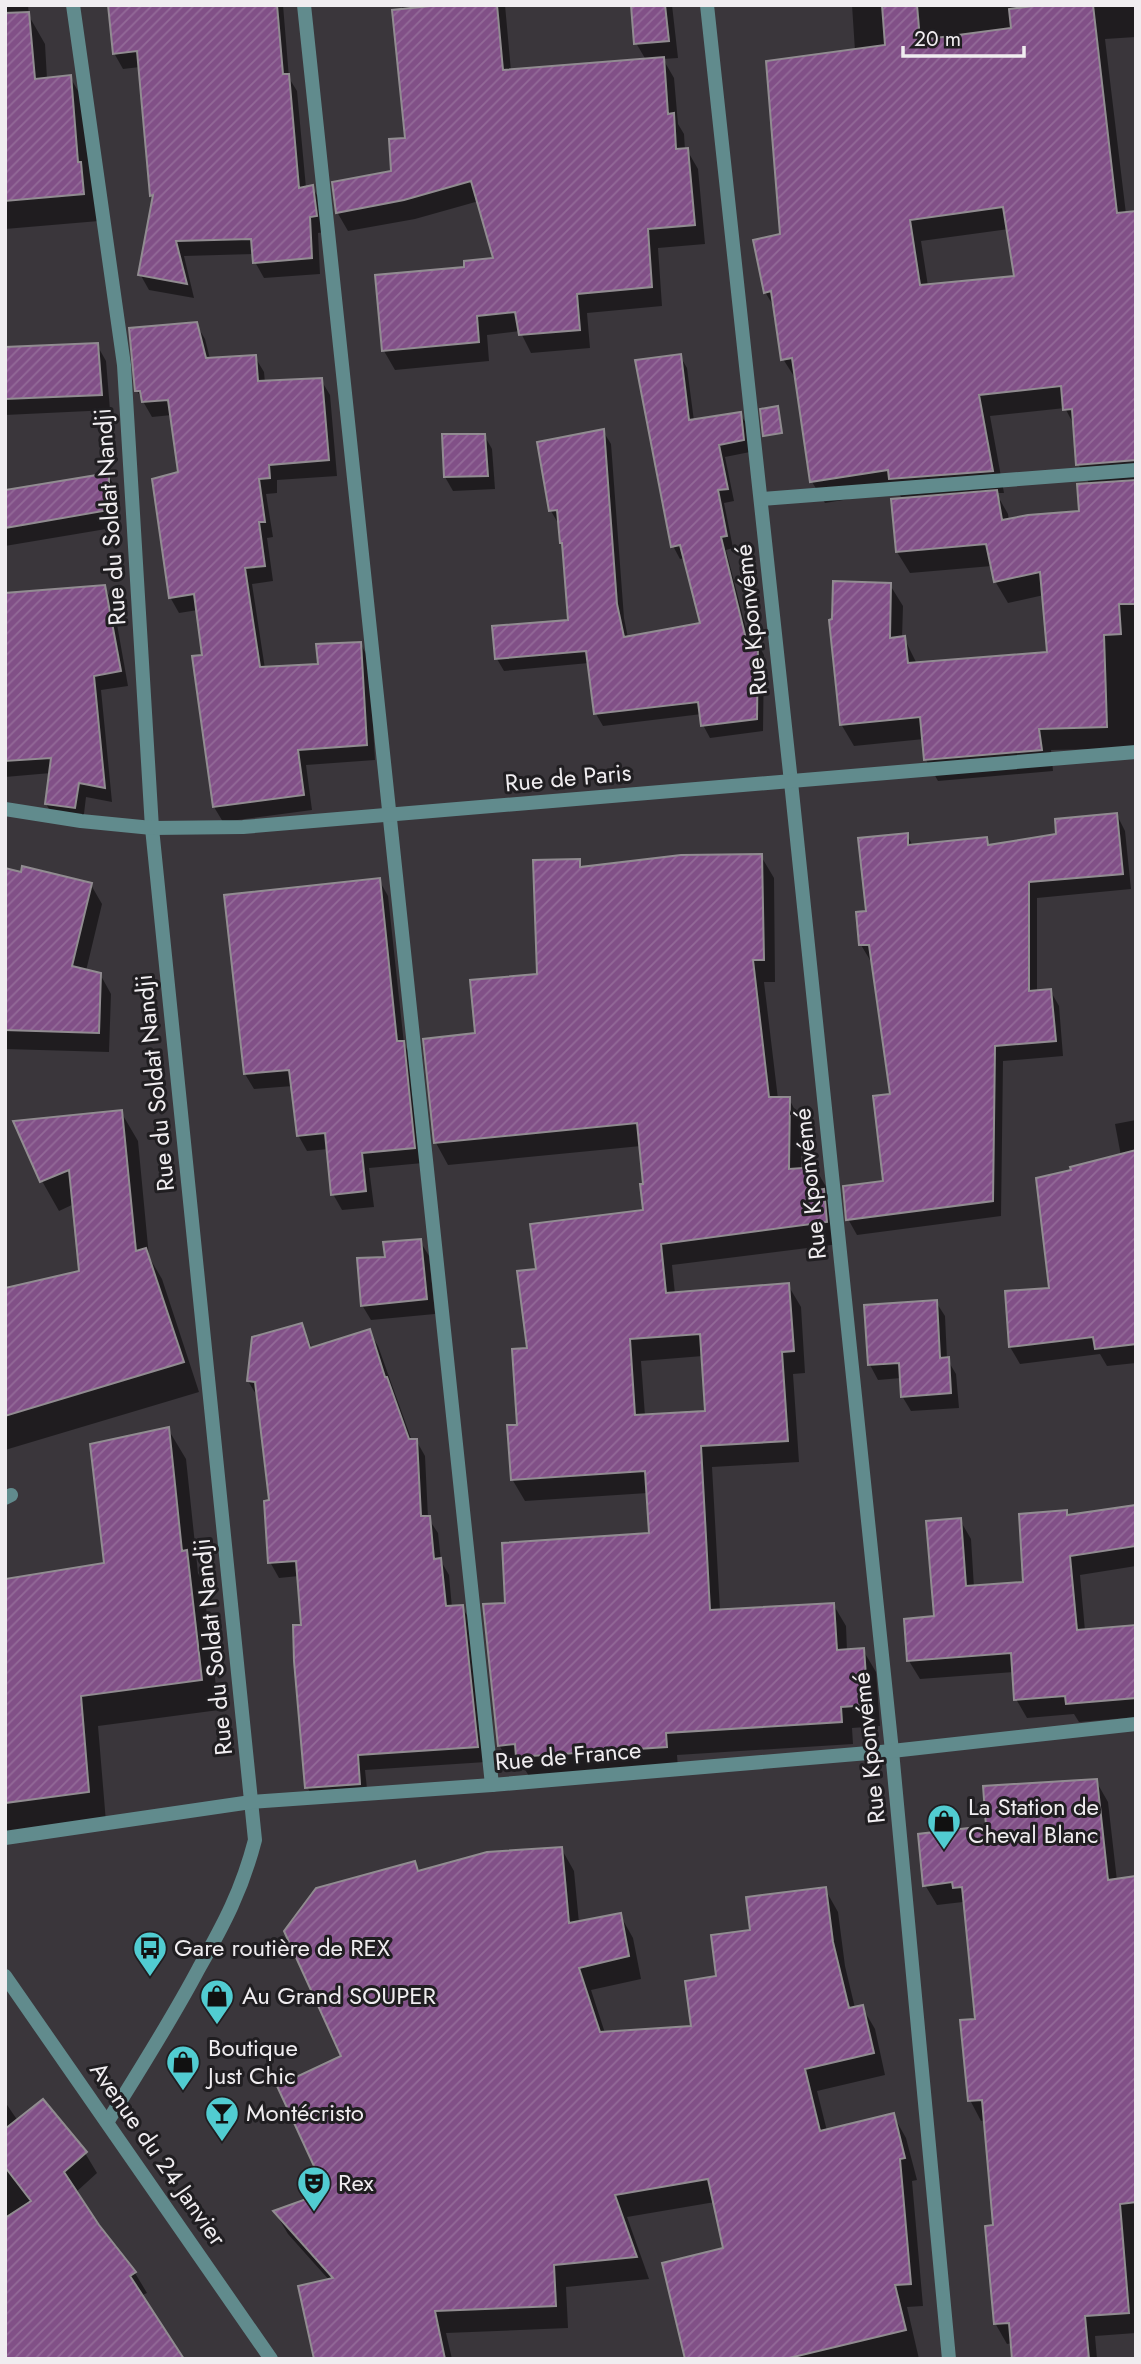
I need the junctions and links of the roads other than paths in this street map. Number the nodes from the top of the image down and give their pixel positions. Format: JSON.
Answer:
{"nodes":[{"id":1,"x":73,"y":5,"type":"edge"},
{"id":2,"x":304,"y":5,"type":"edge"},
{"id":3,"x":707,"y":5,"type":"edge"},
{"id":4,"x":1136,"y":470,"type":"edge"},
{"id":5,"x":761,"y":499,"type":"junction"},
{"id":6,"x":1136,"y":752,"type":"edge"},
{"id":7,"x":791,"y":782,"type":"junction"},
{"id":8,"x":5,"y":809,"type":"edge"},
{"id":9,"x":390,"y":817,"type":"junction"},
{"id":10,"x":152,"y":828,"type":"junction"},
{"id":11,"x":1136,"y":1724,"type":"edge"},
{"id":12,"x":892,"y":1751,"type":"junction"},
{"id":13,"x":492,"y":1785,"type":"junction"},
{"id":14,"x":251,"y":1802,"type":"junction"},
{"id":15,"x":5,"y":1838,"type":"edge"},
{"id":16,"x":5,"y":1976,"type":"edge"},
{"id":17,"x":108,"y":2121,"type":"junction"},
{"id":18,"x":271,"y":2359,"type":"edge"},
{"id":19,"x":949,"y":2359,"type":"edge"}],
"edges":[{"from":1,"to":10,"type":"street","name":"Rue du Soldat Nandji"},
{"from":2,"to":9,"type":"street"},
{"from":3,"to":5,"type":"street","name":"Rue Kponvémé"},
{"from":4,"to":5,"type":"street"},
{"from":5,"to":7,"type":"street","name":"Rue Kponvémé"},
{"from":6,"to":7,"type":"street","name":"Rue de Paris"},
{"from":7,"to":9,"type":"street","name":"Rue de Paris"},
{"from":7,"to":12,"type":"street","name":"Rue Kponvémé"},
{"from":8,"to":10,"type":"street","name":"Rue de Paris"},
{"from":9,"to":10,"type":"street","name":"Rue de Paris"},
{"from":9,"to":13,"type":"street"},
{"from":10,"to":14,"type":"street","name":"Rue du Soldat Nandji"},
{"from":11,"to":12,"type":"street","name":"Rue de France"},
{"from":12,"to":13,"type":"street","name":"Rue de France"},
{"from":12,"to":19,"type":"street","name":"Rue Kponvémé"},
{"from":13,"to":14,"type":"street","name":"Rue de France"},
{"from":14,"to":15,"type":"street","name":"Rue de France"},
{"from":14,"to":17,"type":"street","name":"Rue du Soldat Nandji"},
{"from":16,"to":17,"type":"street","name":"Avenue du 24 Janvier"},
{"from":17,"to":18,"type":"street","name":"Avenue du 24 Janvier"}]}
